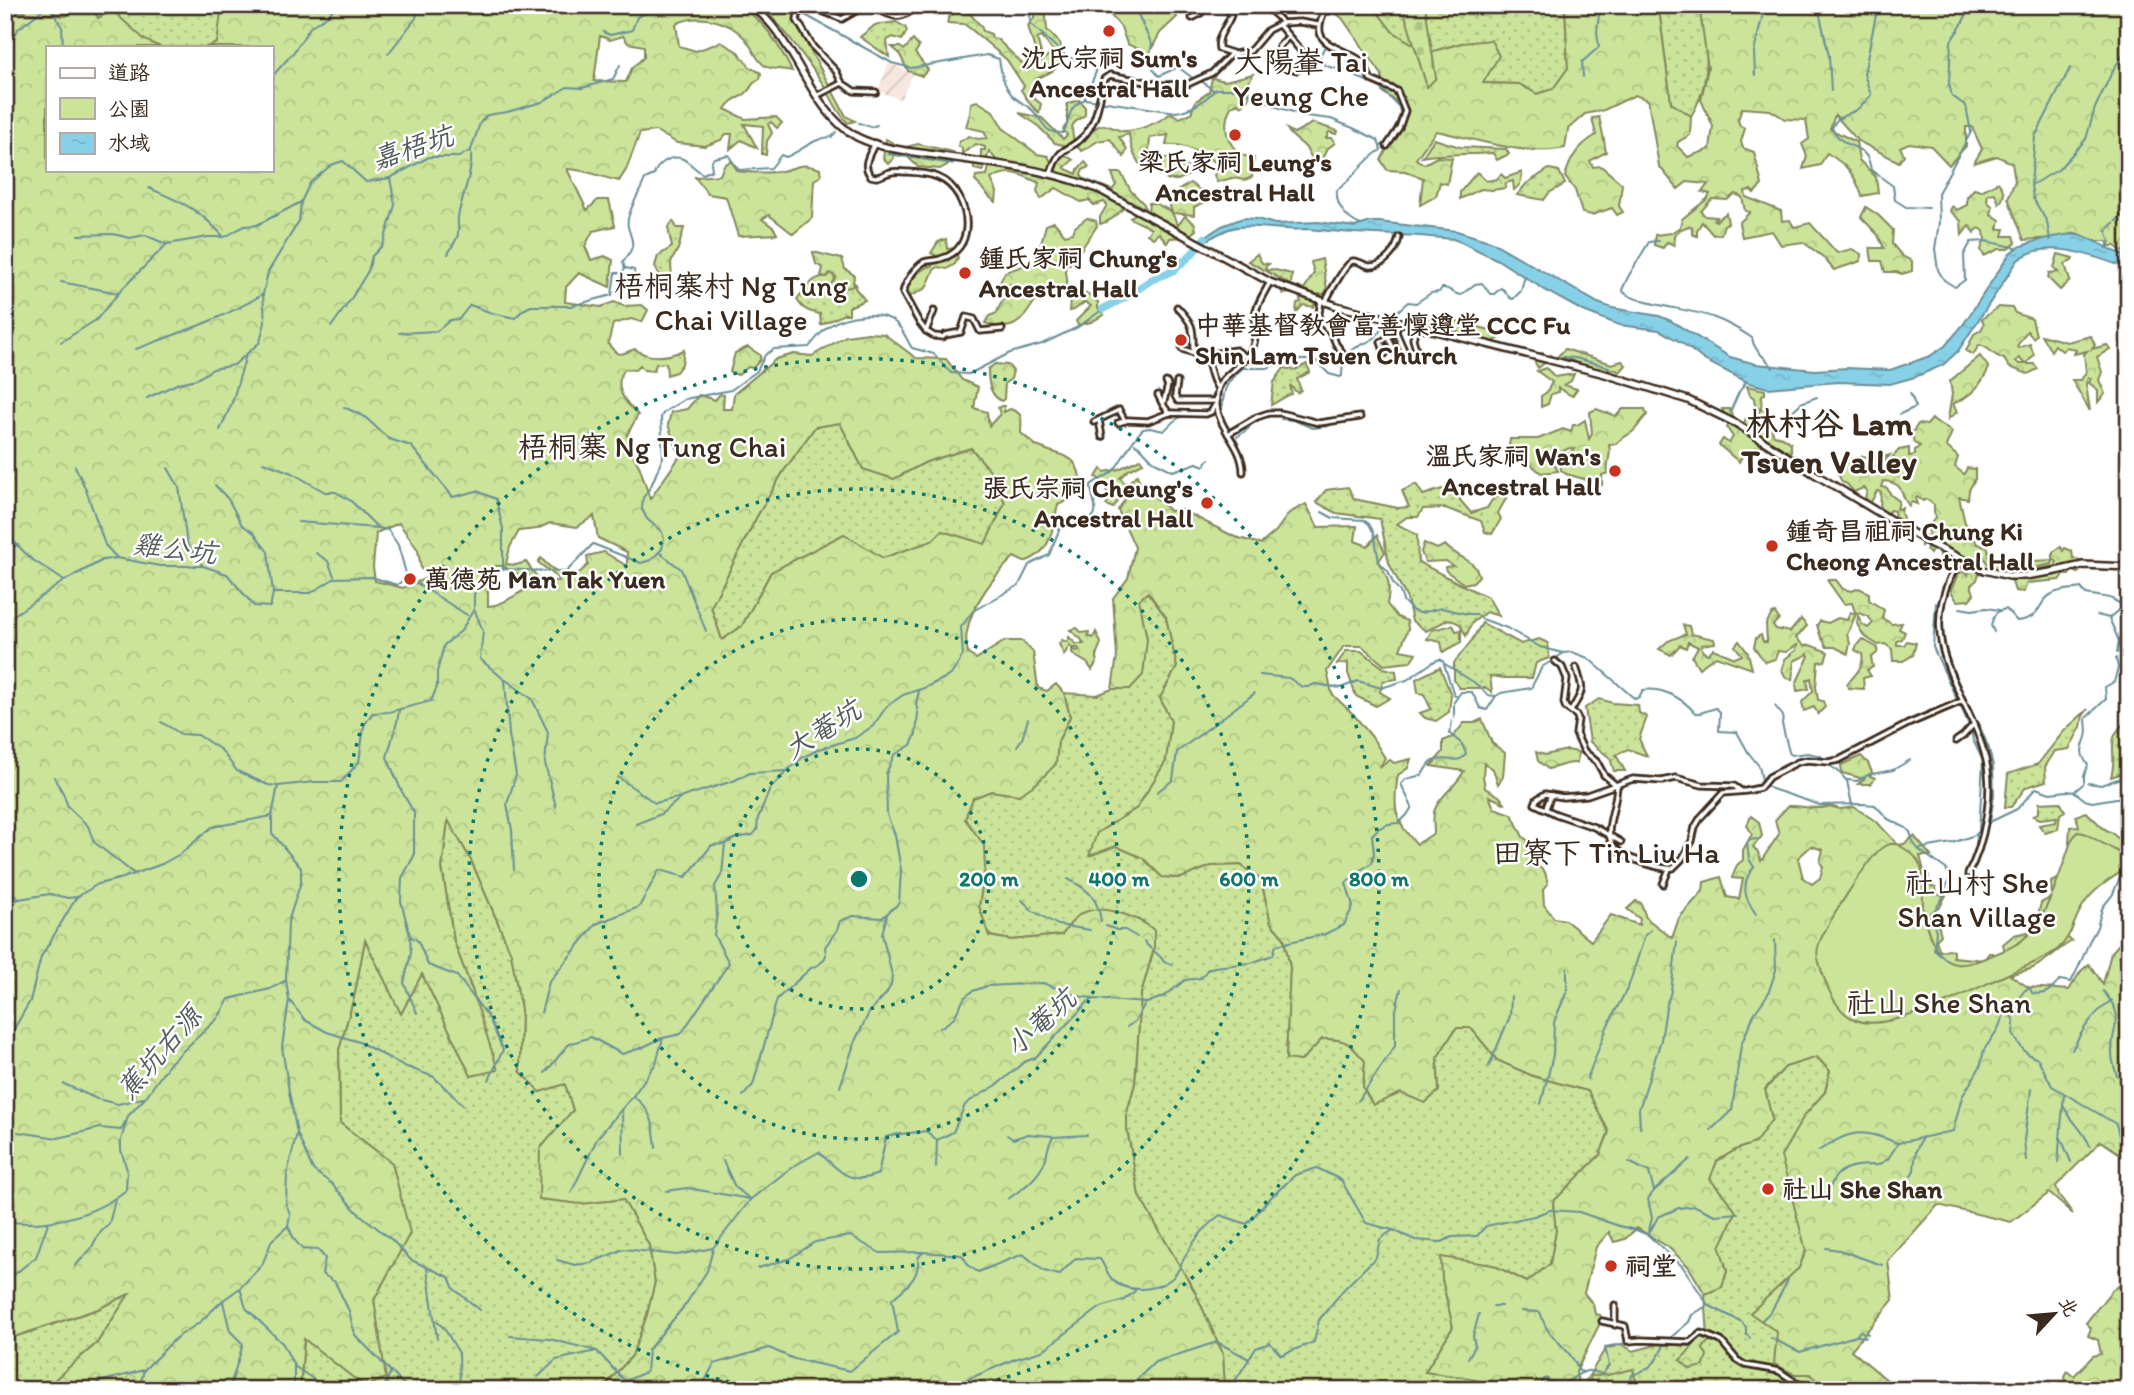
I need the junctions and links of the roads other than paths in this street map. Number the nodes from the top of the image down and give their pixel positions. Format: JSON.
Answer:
{"nodes":[{"id":1,"x":750,"y":5,"type":"edge"},
{"id":2,"x":866,"y":5,"type":"edge"},
{"id":3,"x":949,"y":5,"type":"edge"},
{"id":4,"x":1206,"y":5,"type":"edge"},
{"id":5,"x":1222,"y":5,"type":"edge"},
{"id":6,"x":1264,"y":5,"type":"edge"},
{"id":7,"x":804,"y":6,"type":"edge"},
{"id":8,"x":918,"y":7,"type":"edge"},
{"id":9,"x":1329,"y":11,"type":"dead end"},
{"id":10,"x":1192,"y":18,"type":"dead end"},
{"id":11,"x":1280,"y":24,"type":"junction"},
{"id":12,"x":1318,"y":25,"type":"junction"},
{"id":13,"x":1288,"y":37,"type":"junction"},
{"id":14,"x":1234,"y":54,"type":"junction"},
{"id":15,"x":842,"y":83,"type":"junction"},
{"id":16,"x":876,"y":92,"type":"dead end"},
{"id":17,"x":818,"y":95,"type":"junction"},
{"id":18,"x":875,"y":144,"type":"junction"},
{"id":19,"x":1387,"y":146,"type":"dead end"},
{"id":20,"x":1051,"y":173,"type":"junction"},
{"id":21,"x":1399,"y":237,"type":"dead end"},
{"id":22,"x":1270,"y":282,"type":"junction"},
{"id":23,"x":1323,"y":302,"type":"junction"},
{"id":24,"x":1177,"y":307,"type":"dead end"},
{"id":25,"x":934,"y":311,"type":"dead end"},
{"id":26,"x":1396,"y":321,"type":"junction"},
{"id":27,"x":1416,"y":326,"type":"junction"},
{"id":28,"x":1002,"y":329,"type":"dead end"},
{"id":29,"x":926,"y":331,"type":"junction"},
{"id":30,"x":1396,"y":332,"type":"junction"},
{"id":31,"x":1388,"y":337,"type":"junction"},
{"id":32,"x":1182,"y":349,"type":"dead end"},
{"id":33,"x":1395,"y":352,"type":"dead end"},
{"id":34,"x":1193,"y":353,"type":"junction"},
{"id":35,"x":1385,"y":354,"type":"dead end"},
{"id":36,"x":1414,"y":354,"type":"dead end"},
{"id":37,"x":1206,"y":357,"type":"junction"},
{"id":38,"x":1407,"y":357,"type":"dead end"},
{"id":39,"x":1247,"y":358,"type":"junction"},
{"id":40,"x":1342,"y":359,"type":"dead end"},
{"id":41,"x":1166,"y":382,"type":"dead end"},
{"id":42,"x":1177,"y":382,"type":"dead end"},
{"id":43,"x":1218,"y":387,"type":"junction"},
{"id":44,"x":1158,"y":395,"type":"dead end"},
{"id":45,"x":1217,"y":404,"type":"junction"},
{"id":46,"x":1164,"y":405,"type":"junction"},
{"id":47,"x":1170,"y":413,"type":"junction"},
{"id":48,"x":1360,"y":417,"type":"dead end"},
{"id":49,"x":1125,"y":421,"type":"junction"},
{"id":50,"x":1118,"y":423,"type":"dead end"},
{"id":51,"x":1228,"y":434,"type":"junction"},
{"id":52,"x":1102,"y":437,"type":"dead end"},
{"id":53,"x":1243,"y":472,"type":"dead end"},
{"id":54,"x":1962,"y":561,"type":"junction"},
{"id":55,"x":2129,"y":567,"type":"edge"},
{"id":56,"x":1555,"y":661,"type":"dead end"},
{"id":57,"x":1576,"y":667,"type":"dead end"},
{"id":58,"x":1962,"y":701,"type":"junction"},
{"id":59,"x":1572,"y":712,"type":"junction"},
{"id":60,"x":1973,"y":725,"type":"junction"},
{"id":61,"x":1956,"y":741,"type":"dead end"},
{"id":62,"x":1616,"y":786,"type":"junction"},
{"id":63,"x":1741,"y":791,"type":"junction"},
{"id":64,"x":1551,"y":795,"type":"junction"},
{"id":65,"x":1546,"y":808,"type":"junction"},
{"id":66,"x":1609,"y":835,"type":"junction"},
{"id":67,"x":1621,"y":842,"type":"dead end"},
{"id":68,"x":1669,"y":869,"type":"junction"},
{"id":69,"x":1968,"y":874,"type":"dead end"},
{"id":70,"x":1663,"y":884,"type":"dead end"},
{"id":71,"x":1615,"y":1305,"type":"dead end"},
{"id":72,"x":1602,"y":1321,"type":"dead end"},
{"id":73,"x":1615,"y":1325,"type":"junction"},
{"id":74,"x":1819,"y":1390,"type":"edge"}],
"edges":[{"from":1,"to":17,"type":"main road"},
{"from":2,"to":7,"type":"street"},
{"from":2,"to":8,"type":"street"},
{"from":3,"to":8,"type":"street"},
{"from":4,"to":10,"type":"street"},
{"from":5,"to":14,"type":"street"},
{"from":6,"to":11,"type":"street"},
{"from":7,"to":15,"type":"street"},
{"from":9,"to":12,"type":"street"},
{"from":11,"to":12,"type":"street"},
{"from":11,"to":13,"type":"street"},
{"from":11,"to":14,"type":"street"},
{"from":12,"to":19,"type":"street"},
{"from":13,"to":13,"type":"street"},
{"from":14,"to":20,"type":"street"},
{"from":15,"to":16,"type":"street"},
{"from":15,"to":17,"type":"street"},
{"from":17,"to":18,"type":"main road"},
{"from":18,"to":20,"type":"main road"},
{"from":18,"to":29,"type":"street"},
{"from":20,"to":22,"type":"main road"},
{"from":21,"to":23,"type":"street"},
{"from":22,"to":23,"type":"main road"},
{"from":22,"to":39,"type":"street"},
{"from":23,"to":26,"type":"main road"},
{"from":23,"to":40,"type":"street"},
{"from":24,"to":34,"type":"street"},
{"from":25,"to":29,"type":"street"},
{"from":26,"to":27,"type":"main road"},
{"from":26,"to":30,"type":"street"},
{"from":27,"to":36,"type":"street"},
{"from":27,"to":54,"type":"main road"},
{"from":28,"to":29,"type":"street"},
{"from":30,"to":31,"type":"street"},
{"from":30,"to":38,"type":"street"},
{"from":31,"to":33,"type":"street"},
{"from":31,"to":35,"type":"street"},
{"from":32,"to":34,"type":"street"},
{"from":34,"to":37,"type":"street"},
{"from":37,"to":39,"type":"street"},
{"from":37,"to":43,"type":"street"},
{"from":39,"to":43,"type":"street"},
{"from":41,"to":46,"type":"street"},
{"from":42,"to":45,"type":"street"},
{"from":43,"to":45,"type":"street"},
{"from":44,"to":46,"type":"street"},
{"from":45,"to":47,"type":"street"},
{"from":45,"to":51,"type":"street"},
{"from":46,"to":47,"type":"street"},
{"from":47,"to":49,"type":"street"},
{"from":48,"to":51,"type":"street"},
{"from":49,"to":50,"type":"street"},
{"from":49,"to":52,"type":"street"},
{"from":51,"to":53,"type":"street"},
{"from":54,"to":55,"type":"main road"},
{"from":54,"to":58,"type":"street"},
{"from":56,"to":59,"type":"street"},
{"from":57,"to":59,"type":"street"},
{"from":58,"to":60,"type":"street"},
{"from":58,"to":63,"type":"street"},
{"from":59,"to":62,"type":"street"},
{"from":60,"to":61,"type":"street"},
{"from":60,"to":69,"type":"street"},
{"from":62,"to":63,"type":"street"},
{"from":62,"to":64,"type":"street"},
{"from":62,"to":66,"type":"street"},
{"from":63,"to":68,"type":"street"},
{"from":64,"to":65,"type":"street"},
{"from":64,"to":65,"type":"street"},
{"from":65,"to":66,"type":"street"},
{"from":66,"to":67,"type":"street"},
{"from":66,"to":68,"type":"street"},
{"from":68,"to":70,"type":"street"},
{"from":71,"to":73,"type":"street"},
{"from":72,"to":73,"type":"street"},
{"from":73,"to":74,"type":"street"}]}
